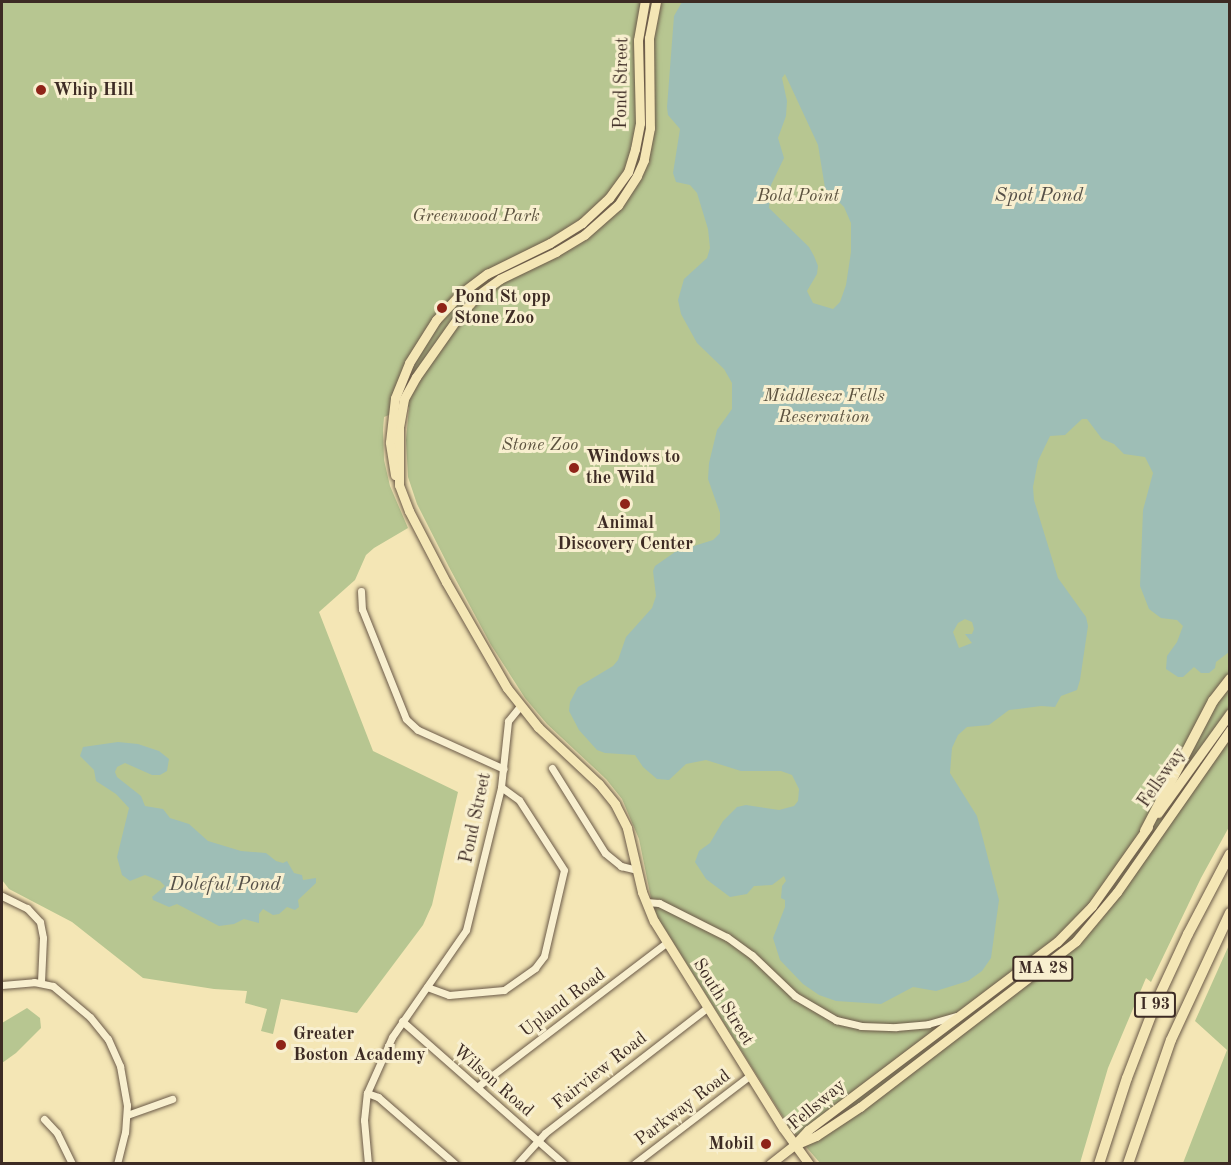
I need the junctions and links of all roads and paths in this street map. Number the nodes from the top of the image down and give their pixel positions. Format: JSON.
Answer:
{"nodes":[{"id":1,"x":645,"y":2,"type":"edge"},
{"id":2,"x":656,"y":2,"type":"edge"},
{"id":3,"x":399,"y":485,"type":"junction"},
{"id":4,"x":361,"y":591,"type":"dead end"},
{"id":5,"x":1230,"y":679,"type":"edge"},
{"id":6,"x":520,"y":706,"type":"junction"},
{"id":7,"x":1230,"y":713,"type":"edge"},
{"id":8,"x":1230,"y":730,"type":"edge"},
{"id":9,"x":552,"y":768,"type":"dead end"},
{"id":10,"x":504,"y":769,"type":"junction"},
{"id":11,"x":501,"y":787,"type":"junction"},
{"id":12,"x":1145,"y":831,"type":"junction"},
{"id":13,"x":1230,"y":854,"type":"edge"},
{"id":14,"x":637,"y":870,"type":"junction"},
{"id":15,"x":2,"y":896,"type":"edge"},
{"id":16,"x":646,"y":902,"type":"junction"},
{"id":17,"x":1230,"y":913,"type":"edge"},
{"id":18,"x":666,"y":943,"type":"junction"},
{"id":19,"x":41,"y":982,"type":"junction"},
{"id":20,"x":2,"y":985,"type":"edge"},
{"id":21,"x":427,"y":987,"type":"junction"},
{"id":22,"x":707,"y":1008,"type":"junction"},
{"id":23,"x":964,"y":1013,"type":"junction"},
{"id":24,"x":402,"y":1021,"type":"junction"},
{"id":25,"x":749,"y":1076,"type":"junction"},
{"id":26,"x":477,"y":1087,"type":"junction"},
{"id":27,"x":367,"y":1093,"type":"junction"},
{"id":28,"x":172,"y":1099,"type":"dead end"},
{"id":29,"x":127,"y":1115,"type":"junction"},
{"id":30,"x":44,"y":1119,"type":"dead end"},
{"id":31,"x":537,"y":1140,"type":"junction"},
{"id":32,"x":795,"y":1145,"type":"junction"},
{"id":33,"x":72,"y":1164,"type":"edge"},
{"id":34,"x":117,"y":1164,"type":"edge"},
{"id":35,"x":368,"y":1164,"type":"edge"},
{"id":36,"x":455,"y":1164,"type":"edge"},
{"id":37,"x":517,"y":1164,"type":"edge"},
{"id":38,"x":564,"y":1164,"type":"edge"},
{"id":39,"x":634,"y":1164,"type":"edge"},
{"id":40,"x":770,"y":1164,"type":"edge"},
{"id":41,"x":809,"y":1164,"type":"edge"},
{"id":42,"x":1099,"y":1164,"type":"edge"},
{"id":43,"x":1128,"y":1164,"type":"edge"}],
"edges":[{"from":1,"to":3,"type":"main road","name":"Pond Street"},
{"from":2,"to":3,"type":"main road","name":"Pond Street"},
{"from":3,"to":6,"type":"main road","name":"Pond Street"},
{"from":4,"to":10,"type":"street"},
{"from":5,"to":12,"type":"highway"},
{"from":6,"to":10,"type":"street","name":"Pond Street"},
{"from":6,"to":14,"type":"main road","name":"South Street"},
{"from":7,"to":12,"type":"main road","name":"Fellsway","number":"MA 28"},
{"from":8,"to":32,"type":"main road","name":"Fellsway","number":"MA 28"},
{"from":9,"to":14,"type":"street"},
{"from":10,"to":11,"type":"street","name":"Pond Street"},
{"from":11,"to":21,"type":"street","name":"Pond Street"},
{"from":11,"to":21,"type":"street"},
{"from":12,"to":23,"type":"main road","name":"Fellsway","number":"MA 28"},
{"from":13,"to":42,"type":"highway","number":"I 93"},
{"from":14,"to":16,"type":"main road","name":"South Street"},
{"from":15,"to":19,"type":"street"},
{"from":16,"to":18,"type":"main road","name":"South Street"},
{"from":16,"to":23,"type":"street"},
{"from":17,"to":43,"type":"highway","number":"I 93"},
{"from":18,"to":22,"type":"main road","name":"South Street"},
{"from":18,"to":26,"type":"street","name":"Upland Road"},
{"from":19,"to":20,"type":"street"},
{"from":19,"to":29,"type":"street"},
{"from":21,"to":24,"type":"street","name":"Pond Street"},
{"from":22,"to":25,"type":"main road","name":"South Street"},
{"from":22,"to":31,"type":"street","name":"Fairview Road"},
{"from":23,"to":32,"type":"main road","name":"Fellsway","number":"MA 28"},
{"from":24,"to":26,"type":"street","name":"Wilson Road"},
{"from":24,"to":27,"type":"street","name":"Pond Street"},
{"from":25,"to":32,"type":"main road","name":"South Street"},
{"from":25,"to":39,"type":"street","name":"Parkway Road"},
{"from":26,"to":31,"type":"street","name":"Wilson Road"},
{"from":27,"to":35,"type":"street","name":"Pond Street"},
{"from":27,"to":36,"type":"street"},
{"from":28,"to":29,"type":"street"},
{"from":29,"to":34,"type":"street"},
{"from":30,"to":33,"type":"street"},
{"from":31,"to":37,"type":"street","name":"Fairview Road"},
{"from":31,"to":38,"type":"street","name":"Wilson Road"},
{"from":32,"to":40,"type":"main road","number":"MA 28"},
{"from":32,"to":41,"type":"main road","name":"South Street"}]}
